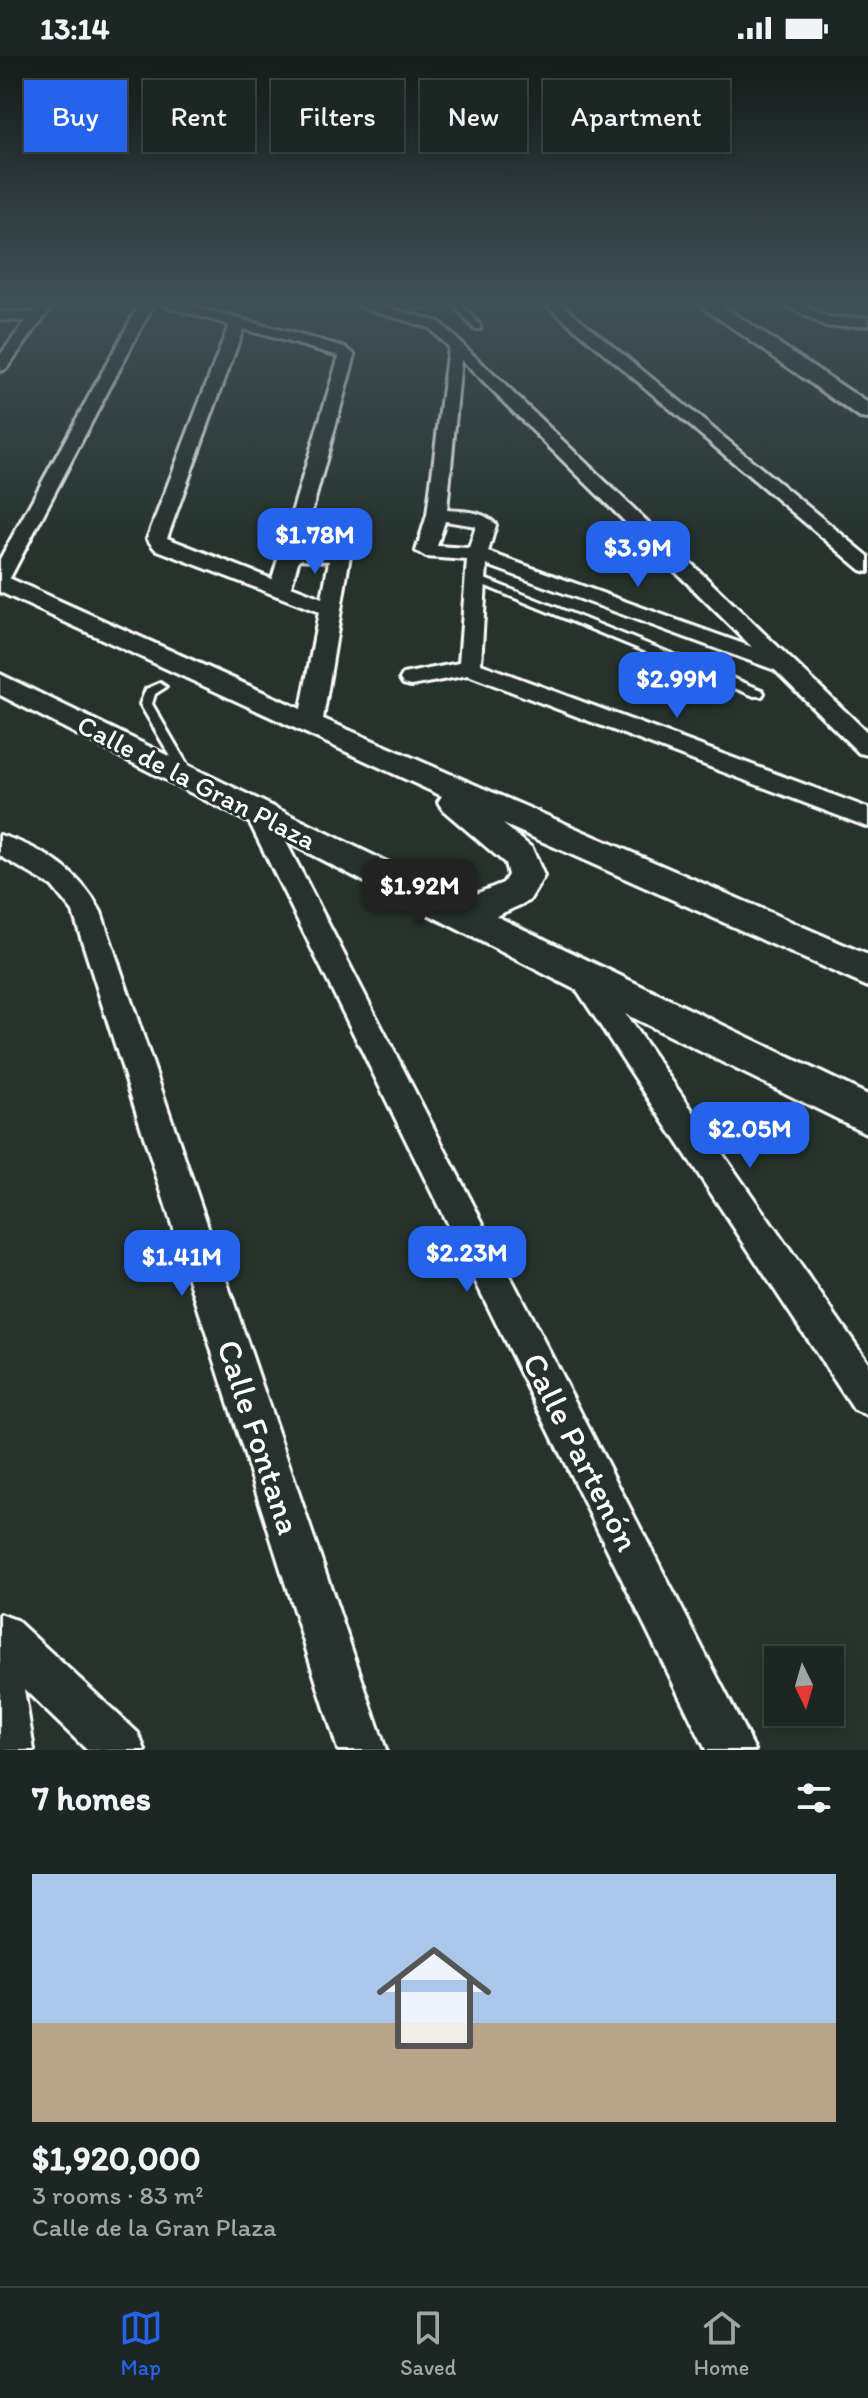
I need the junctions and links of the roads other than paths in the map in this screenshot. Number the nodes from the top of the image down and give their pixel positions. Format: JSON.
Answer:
{"nodes":[{"id":1,"x":104,"y":384,"type":"edge"},
{"id":2,"x":215,"y":384,"type":"edge"},
{"id":3,"x":339,"y":384,"type":"edge"},
{"id":4,"x":451,"y":384,"type":"edge"},
{"id":5,"x":493,"y":384,"type":"edge"},
{"id":6,"x":649,"y":384,"type":"edge"},
{"id":7,"x":825,"y":384,"type":"edge"},
{"id":8,"x":868,"y":413,"type":"edge"},
{"id":9,"x":437,"y":515,"type":"junction"},
{"id":10,"x":293,"y":553,"type":"junction"},
{"id":11,"x":477,"y":555,"type":"junction"},
{"id":12,"x":868,"y":566,"type":"edge"},
{"id":13,"x":475,"y":578,"type":"junction"},
{"id":14,"x":0,"y":580,"type":"edge"},
{"id":15,"x":280,"y":589,"type":"junction"},
{"id":16,"x":329,"y":608,"type":"junction"},
{"id":17,"x":785,"y":666,"type":"junction"},
{"id":18,"x":470,"y":668,"type":"junction"},
{"id":19,"x":411,"y":679,"type":"dead end"},
{"id":20,"x":0,"y":683,"type":"edge"},
{"id":21,"x":160,"y":687,"type":"dead end"},
{"id":22,"x":758,"y":693,"type":"dead end"},
{"id":23,"x":310,"y":725,"type":"junction"},
{"id":24,"x":868,"y":747,"type":"edge"},
{"id":25,"x":423,"y":775,"type":"junction"},
{"id":26,"x":188,"y":777,"type":"junction"},
{"id":27,"x":257,"y":811,"type":"junction"},
{"id":28,"x":868,"y":818,"type":"edge"},
{"id":29,"x":0,"y":845,"type":"edge"},
{"id":30,"x":461,"y":915,"type":"junction"},
{"id":31,"x":868,"y":972,"type":"edge"},
{"id":32,"x":583,"y":976,"type":"junction"},
{"id":33,"x":868,"y":1115,"type":"edge"},
{"id":34,"x":868,"y":1396,"type":"edge"},
{"id":35,"x":0,"y":1636,"type":"edge"},
{"id":36,"x":0,"y":1686,"type":"edge"},
{"id":37,"x":10,"y":1750,"type":"edge"},
{"id":38,"x":121,"y":1750,"type":"edge"},
{"id":39,"x":362,"y":1750,"type":"edge"},
{"id":40,"x":731,"y":1750,"type":"edge"}],
"edges":[{"from":1,"to":14,"type":"street"},
{"from":2,"to":15,"type":"street"},
{"from":3,"to":10,"type":"street"},
{"from":4,"to":9,"type":"street"},
{"from":5,"to":17,"type":"street"},
{"from":6,"to":12,"type":"street"},
{"from":7,"to":8,"type":"street"},
{"from":9,"to":11,"type":"street"},
{"from":9,"to":11,"type":"street"},
{"from":10,"to":15,"type":"street"},
{"from":10,"to":16,"type":"street"},
{"from":11,"to":13,"type":"street"},
{"from":11,"to":17,"type":"street"},
{"from":13,"to":18,"type":"street"},
{"from":13,"to":22,"type":"lane"},
{"from":14,"to":23,"type":"street"},
{"from":15,"to":16,"type":"street"},
{"from":16,"to":23,"type":"street"},
{"from":17,"to":24,"type":"street"},
{"from":18,"to":19,"type":"street"},
{"from":18,"to":28,"type":"street"},
{"from":20,"to":26,"type":"street","name":"Calle de la Gran Plaza"},
{"from":21,"to":26,"type":"lane"},
{"from":23,"to":25,"type":"street"},
{"from":25,"to":30,"type":"street"},
{"from":25,"to":31,"type":"street"},
{"from":26,"to":27,"type":"street","name":"Calle de la Gran Plaza"},
{"from":27,"to":30,"type":"street","name":"Calle de la Gran Plaza"},
{"from":27,"to":40,"type":"street","name":"Calle Partenón"},
{"from":29,"to":39,"type":"street","name":"Calle Fontana"},
{"from":30,"to":32,"type":"street","name":"Calle de la Gran Plaza"},
{"from":32,"to":33,"type":"street","name":"Calle de la Gran Plaza"},
{"from":32,"to":34,"type":"street"},
{"from":35,"to":38,"type":"street"},
{"from":36,"to":37,"type":"street"}]}
